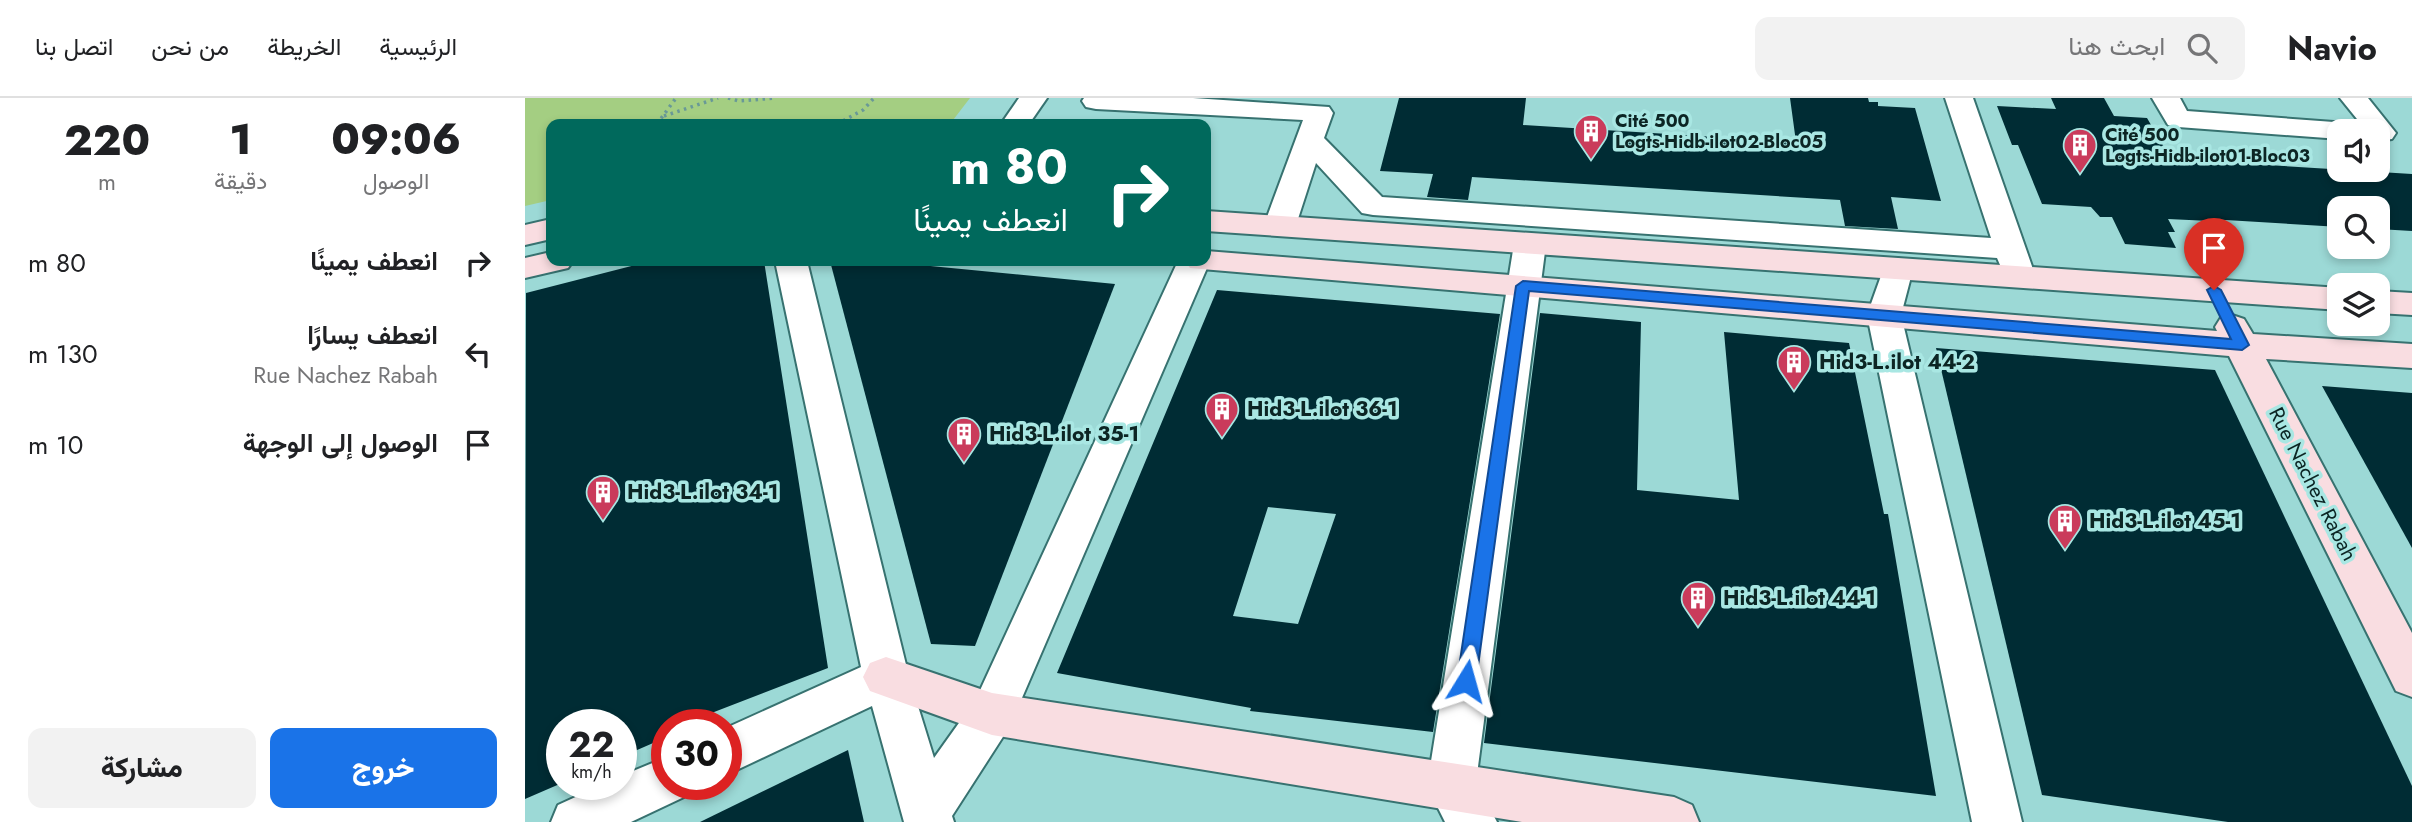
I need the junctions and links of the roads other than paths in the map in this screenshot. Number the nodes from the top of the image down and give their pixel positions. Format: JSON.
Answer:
{"nodes":[{"id":1,"x":1033,"y":98,"type":"edge"},
{"id":2,"x":1959,"y":98,"type":"edge"},
{"id":3,"x":2166,"y":98,"type":"edge"},
{"id":4,"x":2354,"y":98,"type":"edge"},
{"id":5,"x":1096,"y":101,"type":"dead end"},
{"id":6,"x":1018,"y":119,"type":"edge"},
{"id":7,"x":2371,"y":119,"type":"edge"},
{"id":8,"x":2327,"y":129,"type":"edge"},
{"id":9,"x":1310,"y":140,"type":"junction"},
{"id":10,"x":1211,"y":223,"type":"edge"},
{"id":11,"x":1280,"y":225,"type":"junction"},
{"id":12,"x":546,"y":230,"type":"edge"},
{"id":13,"x":525,"y":235,"type":"edge"},
{"id":14,"x":1530,"y":244,"type":"junction"},
{"id":15,"x":1211,"y":262,"type":"edge"},
{"id":16,"x":546,"y":263,"type":"edge"},
{"id":17,"x":2015,"y":263,"type":"junction"},
{"id":18,"x":792,"y":266,"type":"edge"},
{"id":19,"x":1192,"y":266,"type":"edge"},
{"id":20,"x":525,"y":268,"type":"edge"},
{"id":21,"x":1897,"y":269,"type":"junction"},
{"id":22,"x":1523,"y":286,"type":"junction"},
{"id":23,"x":2214,"y":290,"type":"junction"},
{"id":24,"x":2327,"y":298,"type":"edge"},
{"id":25,"x":2390,"y":303,"type":"edge"},
{"id":26,"x":2412,"y":304,"type":"edge"},
{"id":27,"x":1884,"y":315,"type":"junction"},
{"id":28,"x":2242,"y":345,"type":"junction"},
{"id":29,"x":2412,"y":356,"type":"edge"},
{"id":30,"x":886,"y":677,"type":"junction"},
{"id":31,"x":2412,"y":677,"type":"edge"},
{"id":32,"x":992,"y":714,"type":"junction"},
{"id":33,"x":742,"y":744,"type":"edge"},
{"id":34,"x":651,"y":787,"type":"edge"},
{"id":35,"x":1462,"y":804,"type":"edge"},
{"id":36,"x":928,"y":817,"type":"edge"},
{"id":37,"x":576,"y":822,"type":"edge"},
{"id":38,"x":1674,"y":822,"type":"edge"},
{"id":39,"x":1997,"y":822,"type":"edge"}],
"edges":[{"from":1,"to":6,"type":"street"},
{"from":2,"to":17,"type":"street"},
{"from":3,"to":8,"type":"street"},
{"from":4,"to":7,"type":"street"},
{"from":5,"to":9,"type":"street"},
{"from":9,"to":11,"type":"street"},
{"from":9,"to":17,"type":"street"},
{"from":10,"to":11,"type":"street"},
{"from":11,"to":14,"type":"street"},
{"from":12,"to":13,"type":"street"},
{"from":14,"to":21,"type":"street"},
{"from":14,"to":22,"type":"street"},
{"from":15,"to":22,"type":"street"},
{"from":16,"to":20,"type":"street"},
{"from":17,"to":21,"type":"street"},
{"from":17,"to":23,"type":"street"},
{"from":18,"to":30,"type":"street"},
{"from":19,"to":32,"type":"street"},
{"from":21,"to":27,"type":"street"},
{"from":22,"to":27,"type":"street"},
{"from":22,"to":35,"type":"street"},
{"from":23,"to":24,"type":"street"},
{"from":23,"to":28,"type":"street","name":"Rue Nachez Rabah"},
{"from":25,"to":26,"type":"street"},
{"from":27,"to":28,"type":"street"},
{"from":27,"to":39,"type":"street"},
{"from":28,"to":29,"type":"street"},
{"from":28,"to":31,"type":"street","name":"Rue Nachez Rabah"},
{"from":30,"to":32,"type":"street"},
{"from":30,"to":33,"type":"street"},
{"from":30,"to":36,"type":"street"},
{"from":32,"to":35,"type":"street"},
{"from":32,"to":36,"type":"street"},
{"from":34,"to":37,"type":"street"},
{"from":35,"to":38,"type":"street"}]}
